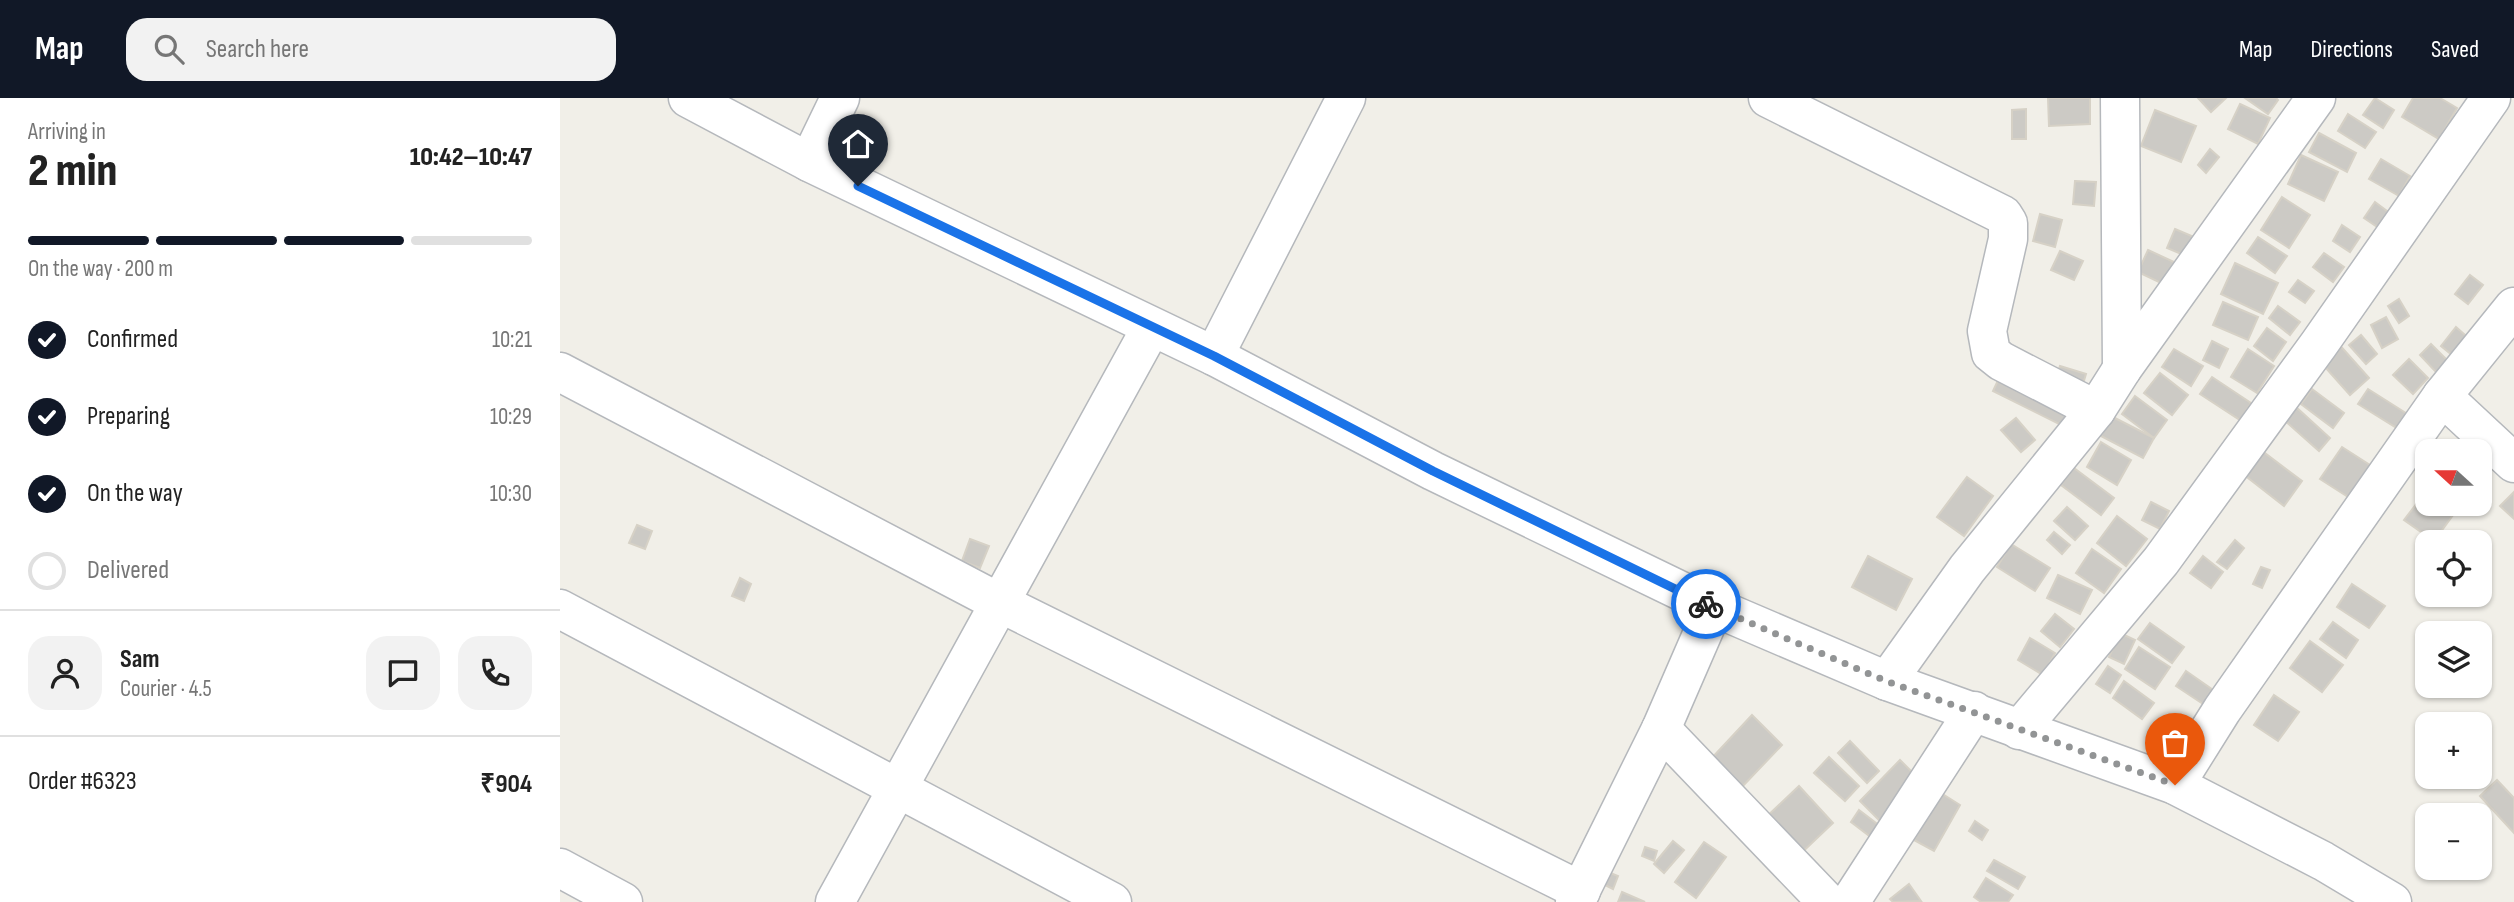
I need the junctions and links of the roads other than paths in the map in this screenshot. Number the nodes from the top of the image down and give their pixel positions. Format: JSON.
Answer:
{"nodes":[{"id":1,"x":688,"y":98,"type":"edge"},
{"id":2,"x":840,"y":98,"type":"edge"},
{"id":3,"x":1346,"y":98,"type":"edge"},
{"id":4,"x":1768,"y":98,"type":"edge"},
{"id":5,"x":2120,"y":98,"type":"edge"},
{"id":6,"x":2316,"y":98,"type":"edge"},
{"id":7,"x":2491,"y":98,"type":"edge"},
{"id":8,"x":809,"y":162,"type":"junction"},
{"id":9,"x":2514,"y":307,"type":"edge"},
{"id":10,"x":1151,"y":328,"type":"junction"},
{"id":11,"x":1214,"y":356,"type":"junction"},
{"id":12,"x":2122,"y":369,"type":"junction"},
{"id":13,"x":560,"y":372,"type":"edge"},
{"id":14,"x":2442,"y":397,"type":"junction"},
{"id":15,"x":2095,"y":410,"type":"junction"},
{"id":16,"x":2514,"y":463,"type":"edge"},
{"id":17,"x":998,"y":602,"type":"junction"},
{"id":18,"x":1714,"y":607,"type":"junction"},
{"id":19,"x":560,"y":609,"type":"edge"},
{"id":20,"x":1886,"y":681,"type":"junction"},
{"id":21,"x":1974,"y":711,"type":"junction"},
{"id":22,"x":1661,"y":729,"type":"junction"},
{"id":23,"x":2019,"y":730,"type":"junction"},
{"id":24,"x":2175,"y":785,"type":"junction"},
{"id":25,"x":898,"y":787,"type":"junction"},
{"id":26,"x":560,"y":868,"type":"edge"},
{"id":27,"x":1578,"y":897,"type":"edge"},
{"id":28,"x":623,"y":902,"type":"edge"},
{"id":29,"x":835,"y":902,"type":"edge"},
{"id":30,"x":1112,"y":902,"type":"edge"},
{"id":31,"x":1827,"y":902,"type":"edge"},
{"id":32,"x":1850,"y":902,"type":"edge"},
{"id":33,"x":2392,"y":902,"type":"edge"}],
"edges":[{"from":1,"to":8,"type":"street"},
{"from":2,"to":8,"type":"street"},
{"from":3,"to":11,"type":"street"},
{"from":4,"to":15,"type":"street"},
{"from":5,"to":12,"type":"street"},
{"from":6,"to":12,"type":"street"},
{"from":7,"to":23,"type":"street"},
{"from":8,"to":10,"type":"street"},
{"from":9,"to":14,"type":"street"},
{"from":10,"to":11,"type":"street"},
{"from":10,"to":17,"type":"street"},
{"from":11,"to":18,"type":"street"},
{"from":12,"to":15,"type":"street"},
{"from":13,"to":17,"type":"street"},
{"from":14,"to":16,"type":"street"},
{"from":14,"to":24,"type":"street"},
{"from":15,"to":20,"type":"street"},
{"from":17,"to":25,"type":"street"},
{"from":17,"to":27,"type":"street"},
{"from":18,"to":20,"type":"street"},
{"from":18,"to":22,"type":"street"},
{"from":19,"to":25,"type":"street"},
{"from":20,"to":21,"type":"street"},
{"from":21,"to":23,"type":"street"},
{"from":21,"to":32,"type":"street"},
{"from":22,"to":27,"type":"street"},
{"from":22,"to":31,"type":"street"},
{"from":23,"to":24,"type":"street"},
{"from":24,"to":33,"type":"street"},
{"from":25,"to":29,"type":"street"},
{"from":25,"to":30,"type":"street"},
{"from":26,"to":28,"type":"street"}]}
